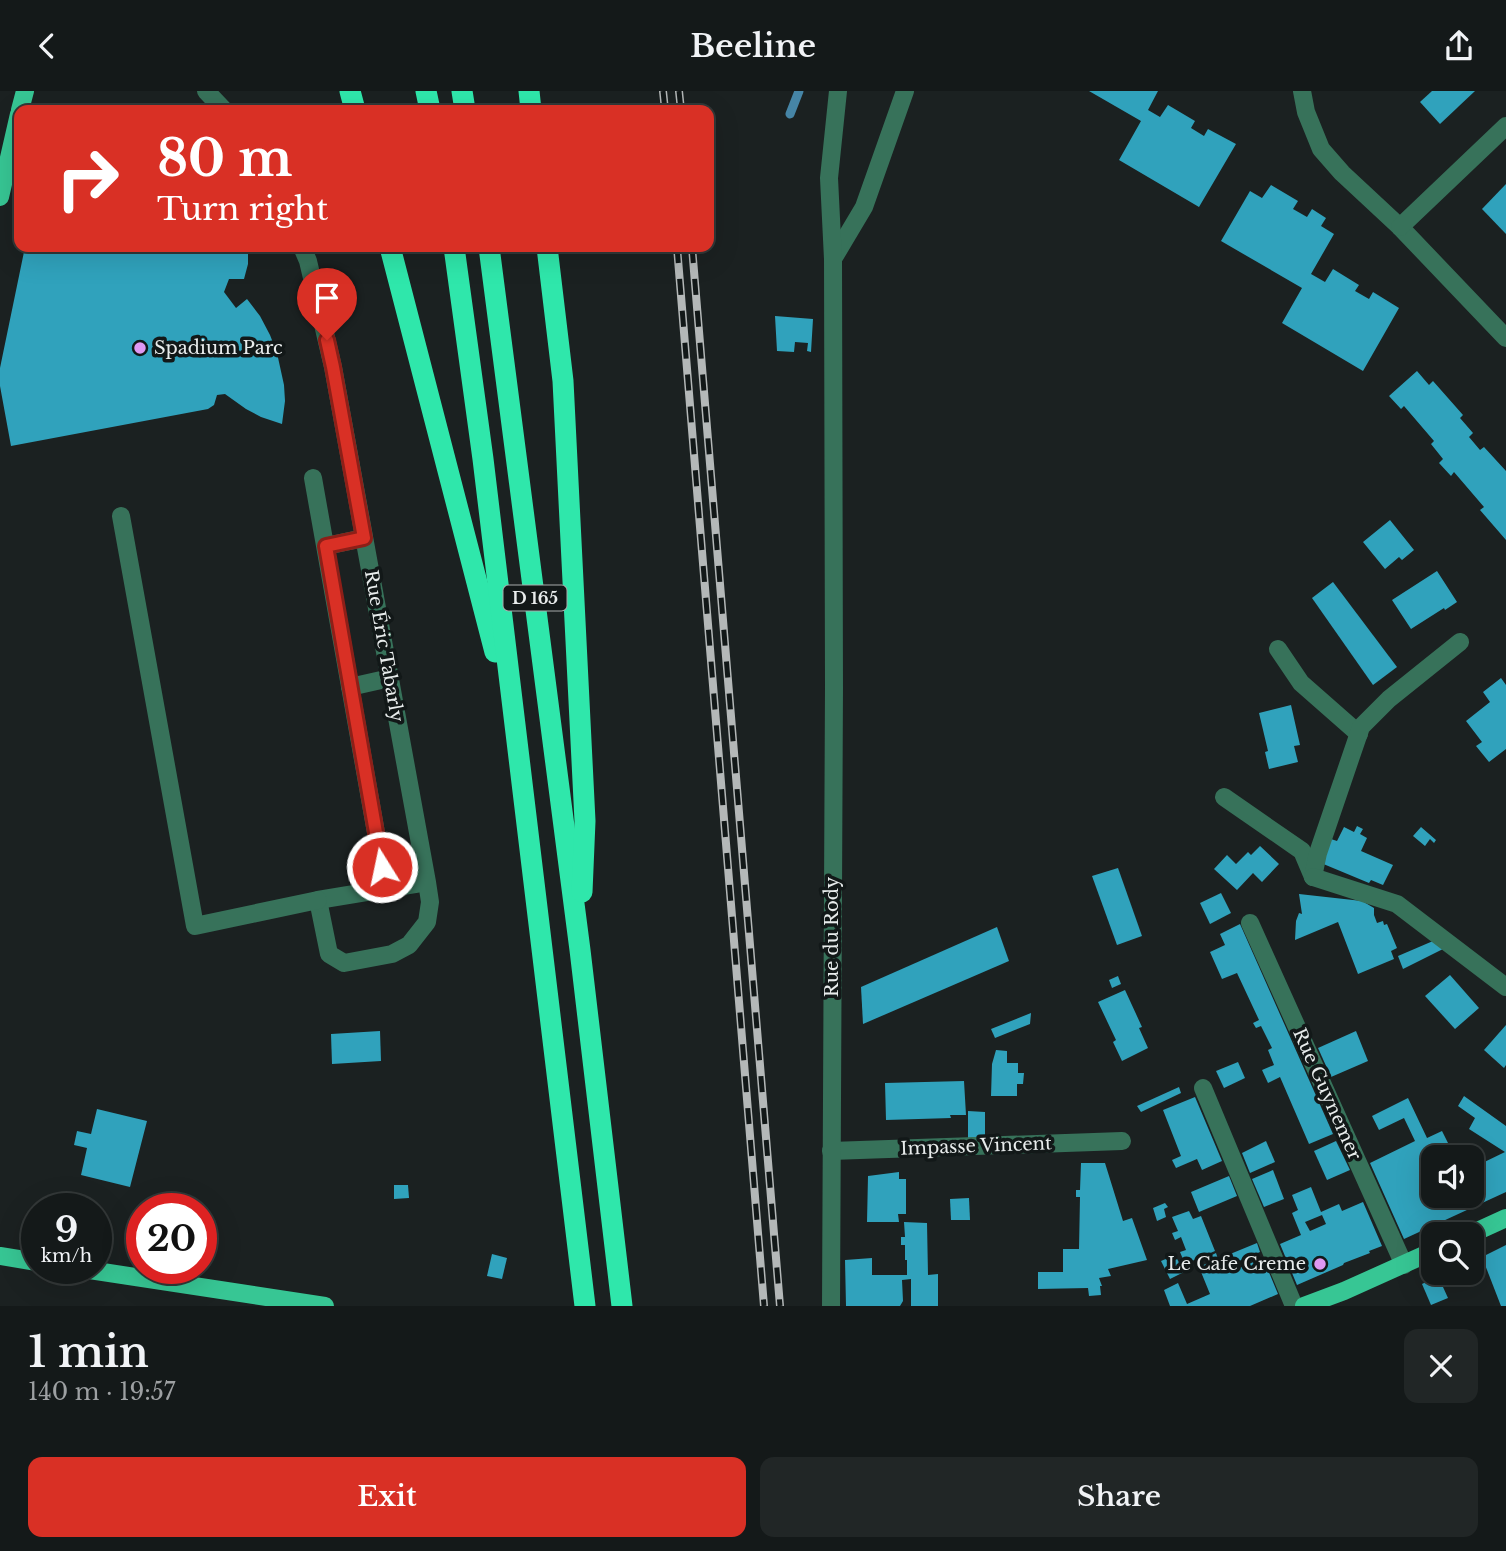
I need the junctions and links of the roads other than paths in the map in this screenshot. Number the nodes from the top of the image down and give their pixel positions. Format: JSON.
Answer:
{"nodes":[{"id":1,"x":206,"y":91,"type":"edge"},
{"id":2,"x":838,"y":91,"type":"edge"},
{"id":3,"x":905,"y":91,"type":"edge"},
{"id":4,"x":1302,"y":91,"type":"edge"},
{"id":5,"x":219,"y":105,"type":"edge"},
{"id":6,"x":1506,"y":126,"type":"edge"},
{"id":7,"x":14,"y":138,"type":"edge"},
{"id":8,"x":0,"y":197,"type":"edge"},
{"id":9,"x":1400,"y":227,"type":"junction"},
{"id":10,"x":304,"y":252,"type":"edge"},
{"id":11,"x":391,"y":252,"type":"edge"},
{"id":12,"x":455,"y":252,"type":"edge"},
{"id":13,"x":490,"y":252,"type":"edge"},
{"id":14,"x":548,"y":252,"type":"edge"},
{"id":15,"x":833,"y":259,"type":"junction"},
{"id":16,"x":1506,"y":338,"type":"edge"},
{"id":17,"x":313,"y":478,"type":"dead end"},
{"id":18,"x":121,"y":516,"type":"dead end"},
{"id":19,"x":364,"y":538,"type":"junction"},
{"id":20,"x":326,"y":546,"type":"junction"},
{"id":21,"x":1460,"y":642,"type":"dead end"},
{"id":22,"x":1278,"y":649,"type":"dead end"},
{"id":23,"x":390,"y":678,"type":"junction"},
{"id":24,"x":350,"y":687,"type":"junction"},
{"id":25,"x":515,"y":732,"type":"junction"},
{"id":26,"x":1359,"y":734,"type":"junction"},
{"id":27,"x":1224,"y":797,"type":"dead end"},
{"id":28,"x":1313,"y":877,"type":"junction"},
{"id":29,"x":427,"y":882,"type":"junction"},
{"id":30,"x":386,"y":889,"type":"junction"},
{"id":31,"x":318,"y":900,"type":"junction"},
{"id":32,"x":1250,"y":923,"type":"dead end"},
{"id":33,"x":580,"y":950,"type":"junction"},
{"id":34,"x":1506,"y":987,"type":"edge"},
{"id":35,"x":1203,"y":1088,"type":"dead end"},
{"id":36,"x":1122,"y":1141,"type":"dead end"},
{"id":37,"x":831,"y":1151,"type":"junction"},
{"id":38,"x":1506,"y":1218,"type":"edge"},
{"id":39,"x":1484,"y":1228,"type":"edge"},
{"id":40,"x":0,"y":1256,"type":"edge"},
{"id":41,"x":1421,"y":1257,"type":"edge"},
{"id":42,"x":21,"y":1259,"type":"edge"},
{"id":43,"x":1404,"y":1265,"type":"junction"},
{"id":44,"x":112,"y":1273,"type":"edge"},
{"id":45,"x":325,"y":1306,"type":"edge"},
{"id":46,"x":585,"y":1306,"type":"edge"},
{"id":47,"x":622,"y":1306,"type":"edge"},
{"id":48,"x":831,"y":1306,"type":"edge"},
{"id":49,"x":1294,"y":1306,"type":"edge"},
{"id":50,"x":1304,"y":1306,"type":"edge"}],
"edges":[{"from":1,"to":5,"type":"street"},
{"from":2,"to":15,"type":"street","name":"Rue du Rody"},
{"from":3,"to":15,"type":"street"},
{"from":4,"to":9,"type":"street"},
{"from":6,"to":9,"type":"street"},
{"from":7,"to":8,"type":"main road"},
{"from":9,"to":16,"type":"street"},
{"from":10,"to":19,"type":"street","name":"Rue Éric Tabarly"},
{"from":11,"to":25,"type":"highway"},
{"from":12,"to":25,"type":"highway","number":"D 165"},
{"from":13,"to":33,"type":"highway","number":"D 165"},
{"from":14,"to":33,"type":"highway"},
{"from":15,"to":37,"type":"street","name":"Rue du Rody"},
{"from":17,"to":20,"type":"street"},
{"from":18,"to":31,"type":"street"},
{"from":19,"to":20,"type":"street"},
{"from":19,"to":23,"type":"street","name":"Rue Éric Tabarly"},
{"from":20,"to":24,"type":"street"},
{"from":21,"to":26,"type":"street"},
{"from":22,"to":26,"type":"street"},
{"from":23,"to":24,"type":"street"},
{"from":23,"to":29,"type":"street","name":"Rue Éric Tabarly"},
{"from":24,"to":30,"type":"street"},
{"from":25,"to":46,"type":"highway","number":"D 165"},
{"from":26,"to":28,"type":"street"},
{"from":27,"to":28,"type":"street"},
{"from":28,"to":34,"type":"street"},
{"from":29,"to":30,"type":"street"},
{"from":29,"to":31,"type":"street","name":"Rue Éric Tabarly"},
{"from":30,"to":31,"type":"street"},
{"from":32,"to":43,"type":"street","name":"Rue Guynemer"},
{"from":33,"to":47,"type":"highway","number":"D 165"},
{"from":35,"to":49,"type":"street"},
{"from":36,"to":37,"type":"street","name":"Impasse Vincent"},
{"from":37,"to":48,"type":"street","name":"Rue du Rody"},
{"from":38,"to":39,"type":"main road"},
{"from":40,"to":42,"type":"main road"},
{"from":41,"to":43,"type":"main road"},
{"from":43,"to":50,"type":"main road"},
{"from":44,"to":45,"type":"main road"}]}
